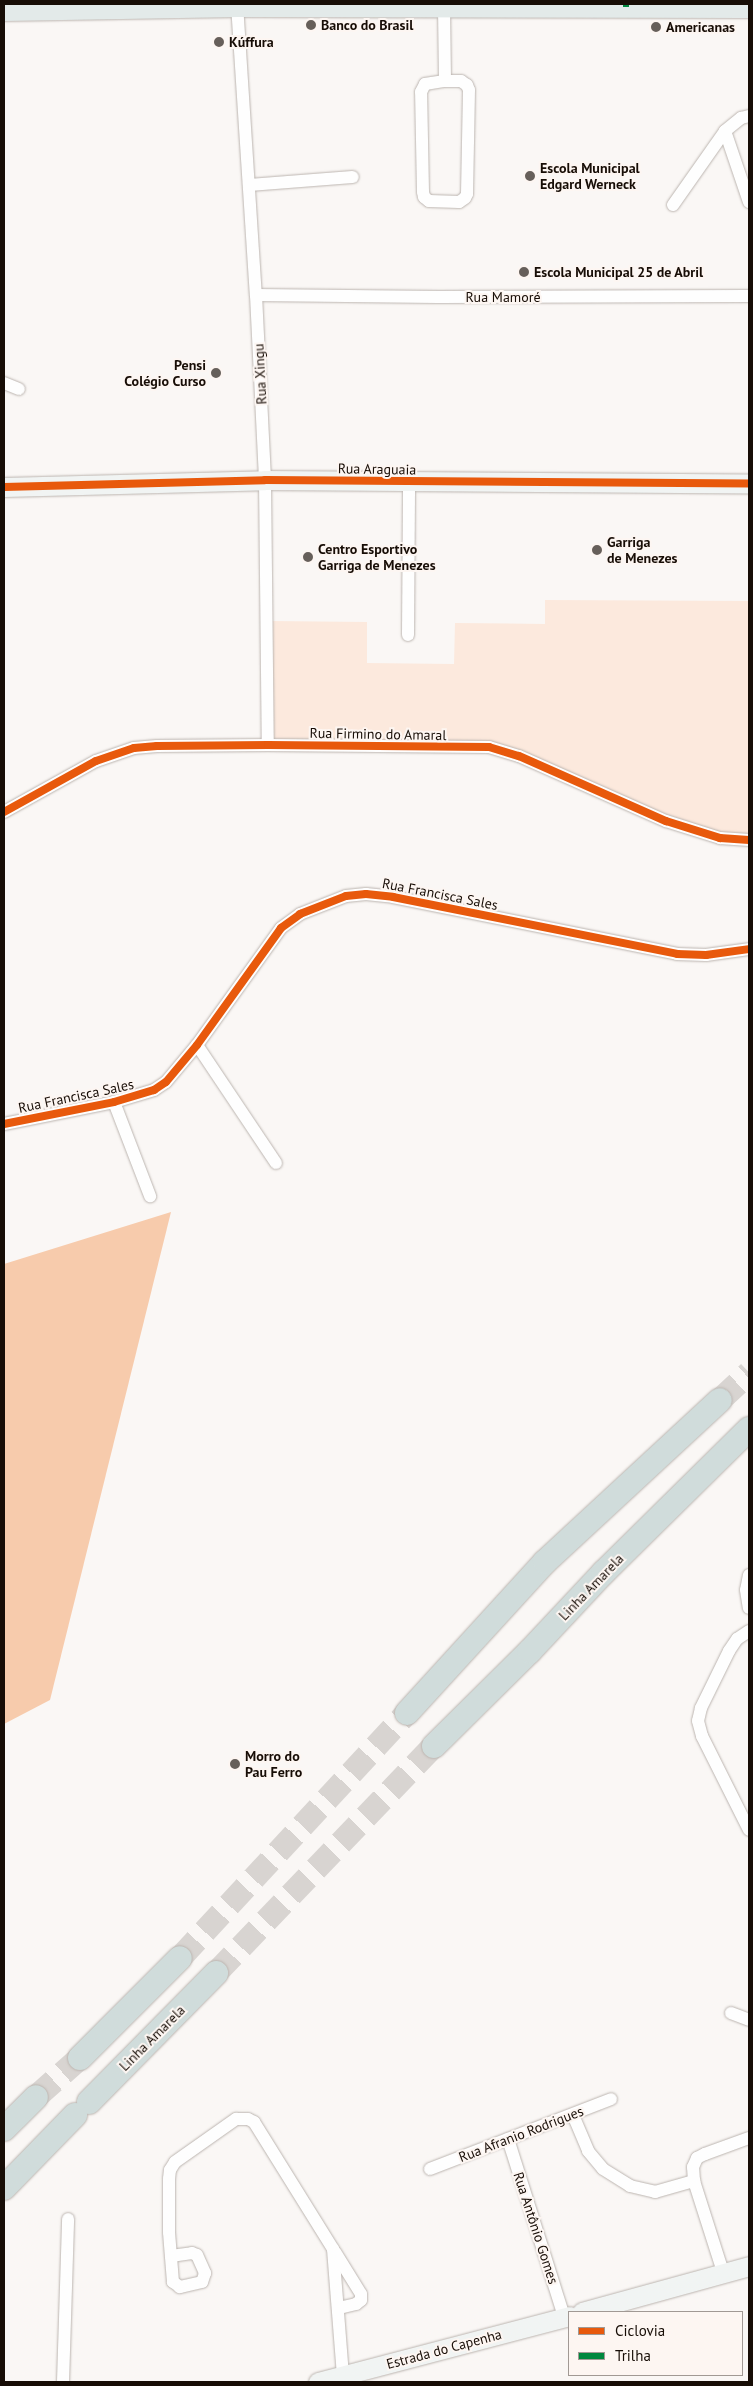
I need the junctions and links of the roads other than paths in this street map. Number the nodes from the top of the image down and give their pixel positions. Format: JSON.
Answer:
{"nodes":[{"id":1,"x":237,"y":5,"type":"edge"},
{"id":2,"x":626,"y":5,"type":"edge"},
{"id":3,"x":749,"y":7,"type":"edge"},
{"id":4,"x":444,"y":8,"type":"junction"},
{"id":5,"x":4,"y":10,"type":"edge"},
{"id":6,"x":445,"y":81,"type":"junction"},
{"id":7,"x":749,"y":116,"type":"edge"},
{"id":8,"x":725,"y":132,"type":"junction"},
{"id":9,"x":353,"y":177,"type":"dead end"},
{"id":10,"x":249,"y":185,"type":"junction"},
{"id":11,"x":749,"y":202,"type":"edge"},
{"id":12,"x":674,"y":205,"type":"dead end"},
{"id":13,"x":256,"y":295,"type":"junction"},
{"id":14,"x":749,"y":296,"type":"edge"},
{"id":15,"x":4,"y":383,"type":"edge"},
{"id":16,"x":19,"y":389,"type":"dead end"},
{"id":17,"x":265,"y":480,"type":"junction"},
{"id":18,"x":409,"y":482,"type":"junction"},
{"id":19,"x":749,"y":483,"type":"edge"},
{"id":20,"x":4,"y":486,"type":"edge"},
{"id":21,"x":408,"y":636,"type":"dead end"},
{"id":22,"x":268,"y":745,"type":"junction"},
{"id":23,"x":4,"y":812,"type":"edge"},
{"id":24,"x":749,"y":840,"type":"edge"},
{"id":25,"x":749,"y":950,"type":"edge"},
{"id":26,"x":197,"y":1045,"type":"junction"},
{"id":27,"x":114,"y":1102,"type":"junction"},
{"id":28,"x":4,"y":1124,"type":"edge"},
{"id":29,"x":276,"y":1163,"type":"dead end"},
{"id":30,"x":150,"y":1196,"type":"dead end"},
{"id":31,"x":720,"y":1400,"type":"tunnel mouth"},
{"id":32,"x":749,"y":1429,"type":"edge"},
{"id":33,"x":749,"y":1575,"type":"edge"},
{"id":34,"x":749,"y":1608,"type":"edge"},
{"id":35,"x":749,"y":1631,"type":"edge"},
{"id":36,"x":407,"y":1713,"type":"tunnel mouth"},
{"id":37,"x":434,"y":1746,"type":"tunnel mouth"},
{"id":38,"x":749,"y":1830,"type":"edge"},
{"id":39,"x":180,"y":1958,"type":"tunnel mouth"},
{"id":40,"x":216,"y":1973,"type":"tunnel mouth"},
{"id":41,"x":731,"y":2013,"type":"dead end"},
{"id":42,"x":749,"y":2020,"type":"edge"},
{"id":43,"x":80,"y":2058,"type":"tunnel mouth"},
{"id":44,"x":36,"y":2096,"type":"tunnel mouth"},
{"id":45,"x":611,"y":2099,"type":"dead end"},
{"id":46,"x":573,"y":2115,"type":"junction"},
{"id":47,"x":4,"y":2129,"type":"edge"},
{"id":48,"x":749,"y":2138,"type":"edge"},
{"id":49,"x":508,"y":2139,"type":"junction"},
{"id":50,"x":430,"y":2169,"type":"dead end"},
{"id":51,"x":694,"y":2181,"type":"junction"},
{"id":52,"x":4,"y":2188,"type":"edge"},
{"id":53,"x":68,"y":2219,"type":"dead end"},
{"id":54,"x":333,"y":2249,"type":"junction"},
{"id":55,"x":171,"y":2256,"type":"dead end"},
{"id":56,"x":749,"y":2266,"type":"edge"},
{"id":57,"x":723,"y":2272,"type":"junction"},
{"id":58,"x":338,"y":2308,"type":"junction"},
{"id":59,"x":586,"y":2311,"type":"edge"},
{"id":60,"x":567,"y":2317,"type":"edge"},
{"id":61,"x":343,"y":2375,"type":"junction"},
{"id":62,"x":63,"y":2382,"type":"edge"},
{"id":63,"x":318,"y":2382,"type":"edge"}],
"edges":[{"from":1,"to":4,"type":"main road"},
{"from":1,"to":5,"type":"main road"},
{"from":1,"to":10,"type":"street","name":"Rua Xingu"},
{"from":2,"to":3,"type":"main road"},
{"from":2,"to":4,"type":"main road"},
{"from":4,"to":6,"type":"street"},
{"from":6,"to":6,"type":"street"},
{"from":7,"to":8,"type":"street"},
{"from":8,"to":11,"type":"street"},
{"from":8,"to":12,"type":"street"},
{"from":9,"to":10,"type":"street"},
{"from":10,"to":13,"type":"street","name":"Rua Xingu"},
{"from":13,"to":14,"type":"street","name":"Rua Mamoré"},
{"from":13,"to":17,"type":"street","name":"Rua Xingu"},
{"from":15,"to":16,"type":"street"},
{"from":17,"to":18,"type":"street","name":"Rua Araguaia"},
{"from":17,"to":20,"type":"street","name":"Rua Araguaia"},
{"from":17,"to":22,"type":"street","name":"Rua Xingu"},
{"from":18,"to":19,"type":"street","name":"Rua Araguaia"},
{"from":18,"to":21,"type":"street"},
{"from":22,"to":23,"type":"street","name":"Rua Firmino do Amaral"},
{"from":22,"to":24,"type":"street","name":"Rua Firmino do Amaral"},
{"from":25,"to":26,"type":"street","name":"Rua Francisca Sales"},
{"from":26,"to":27,"type":"street","name":"Rua Francisca Sales"},
{"from":26,"to":29,"type":"street"},
{"from":27,"to":28,"type":"street","name":"Rua Francisca Sales"},
{"from":27,"to":30,"type":"street"},
{"from":31,"to":36,"type":"highway"},
{"from":32,"to":37,"type":"highway","name":"Linha Amarela"},
{"from":33,"to":34,"type":"street"},
{"from":35,"to":38,"type":"street"},
{"from":39,"to":43,"type":"highway"},
{"from":40,"to":52,"type":"highway","name":"Linha Amarela"},
{"from":41,"to":42,"type":"street"},
{"from":44,"to":47,"type":"highway"},
{"from":45,"to":46,"type":"street","name":"Rua Afranio Rodrigues"},
{"from":46,"to":49,"type":"street","name":"Rua Afranio Rodrigues"},
{"from":46,"to":51,"type":"street"},
{"from":48,"to":51,"type":"street"},
{"from":49,"to":50,"type":"street","name":"Rua Afranio Rodrigues"},
{"from":49,"to":60,"type":"street","name":"Rua Antônio Gomes"},
{"from":51,"to":57,"type":"street"},
{"from":53,"to":62,"type":"street"},
{"from":54,"to":55,"type":"street"},
{"from":54,"to":58,"type":"street"},
{"from":54,"to":58,"type":"street"},
{"from":56,"to":57,"type":"street"},
{"from":57,"to":59,"type":"street"},
{"from":58,"to":61,"type":"street"},
{"from":60,"to":61,"type":"street","name":"Estrada do Capenha"},
{"from":61,"to":63,"type":"street","name":"Estrada do Capenha"}]}
